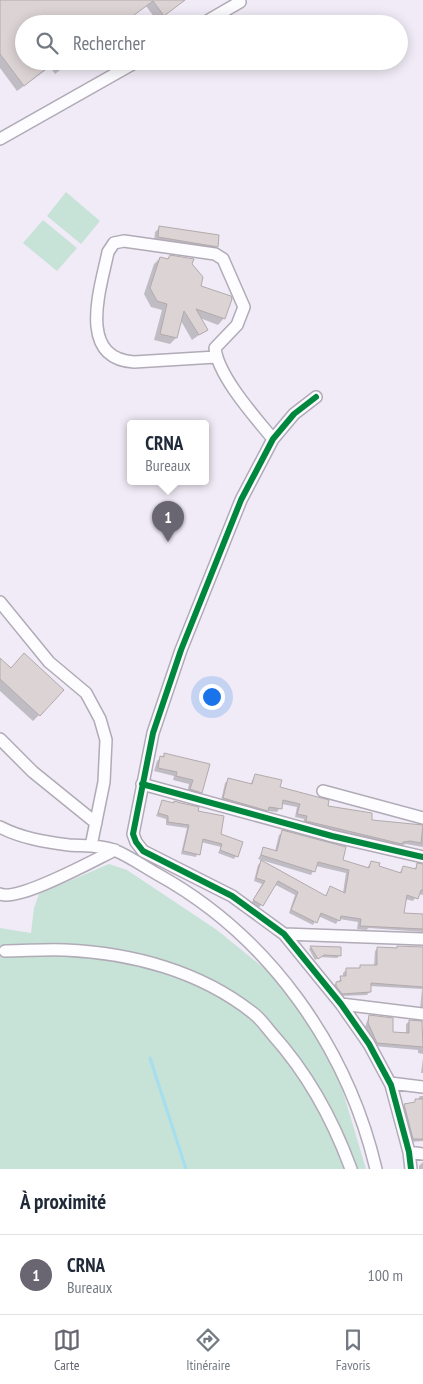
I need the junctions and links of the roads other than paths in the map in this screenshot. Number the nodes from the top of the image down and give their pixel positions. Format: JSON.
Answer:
{"nodes":[{"id":1,"x":240,"y":2,"type":"dead end"},
{"id":2,"x":218,"y":15,"type":"edge"},
{"id":3,"x":122,"y":70,"type":"edge"},
{"id":4,"x":0,"y":140,"type":"edge"},
{"id":5,"x":216,"y":357,"type":"junction"},
{"id":6,"x":316,"y":397,"type":"dead end"},
{"id":7,"x":273,"y":439,"type":"junction"},
{"id":8,"x":0,"y":602,"type":"edge"},
{"id":9,"x":0,"y":739,"type":"edge"},
{"id":10,"x":142,"y":784,"type":"junction"},
{"id":11,"x":323,"y":792,"type":"dead end"},
{"id":12,"x":423,"y":818,"type":"edge"},
{"id":13,"x":96,"y":823,"type":"junction"},
{"id":14,"x":0,"y":827,"type":"edge"},
{"id":15,"x":92,"y":846,"type":"junction"},
{"id":16,"x":115,"y":850,"type":"junction"},
{"id":17,"x":422,"y":853,"type":"edge"},
{"id":18,"x":0,"y":894,"type":"edge"},
{"id":19,"x":284,"y":934,"type":"junction"},
{"id":20,"x":423,"y":939,"type":"edge"},
{"id":21,"x":5,"y":951,"type":"dead end"},
{"id":22,"x":341,"y":1004,"type":"junction"},
{"id":23,"x":423,"y":1014,"type":"edge"},
{"id":24,"x":390,"y":1083,"type":"junction"},
{"id":25,"x":423,"y":1087,"type":"edge"},
{"id":26,"x":409,"y":1152,"type":"junction"},
{"id":27,"x":423,"y":1154,"type":"edge"},
{"id":28,"x":351,"y":1169,"type":"edge"},
{"id":29,"x":376,"y":1169,"type":"edge"},
{"id":30,"x":411,"y":1169,"type":"edge"}],
"edges":[{"from":1,"to":2,"type":"street"},
{"from":3,"to":4,"type":"street"},
{"from":5,"to":5,"type":"street"},
{"from":5,"to":7,"type":"street"},
{"from":6,"to":7,"type":"street"},
{"from":7,"to":10,"type":"street"},
{"from":8,"to":13,"type":"street"},
{"from":9,"to":13,"type":"street"},
{"from":10,"to":17,"type":"street"},
{"from":10,"to":19,"type":"street"},
{"from":11,"to":12,"type":"street"},
{"from":13,"to":15,"type":"street"},
{"from":14,"to":15,"type":"street"},
{"from":15,"to":16,"type":"street"},
{"from":16,"to":18,"type":"street"},
{"from":16,"to":29,"type":"street"},
{"from":19,"to":20,"type":"street"},
{"from":19,"to":22,"type":"street"},
{"from":21,"to":28,"type":"street"},
{"from":22,"to":23,"type":"street"},
{"from":22,"to":24,"type":"street"},
{"from":24,"to":25,"type":"street"},
{"from":24,"to":26,"type":"street"},
{"from":26,"to":27,"type":"street"},
{"from":26,"to":30,"type":"street"}]}
